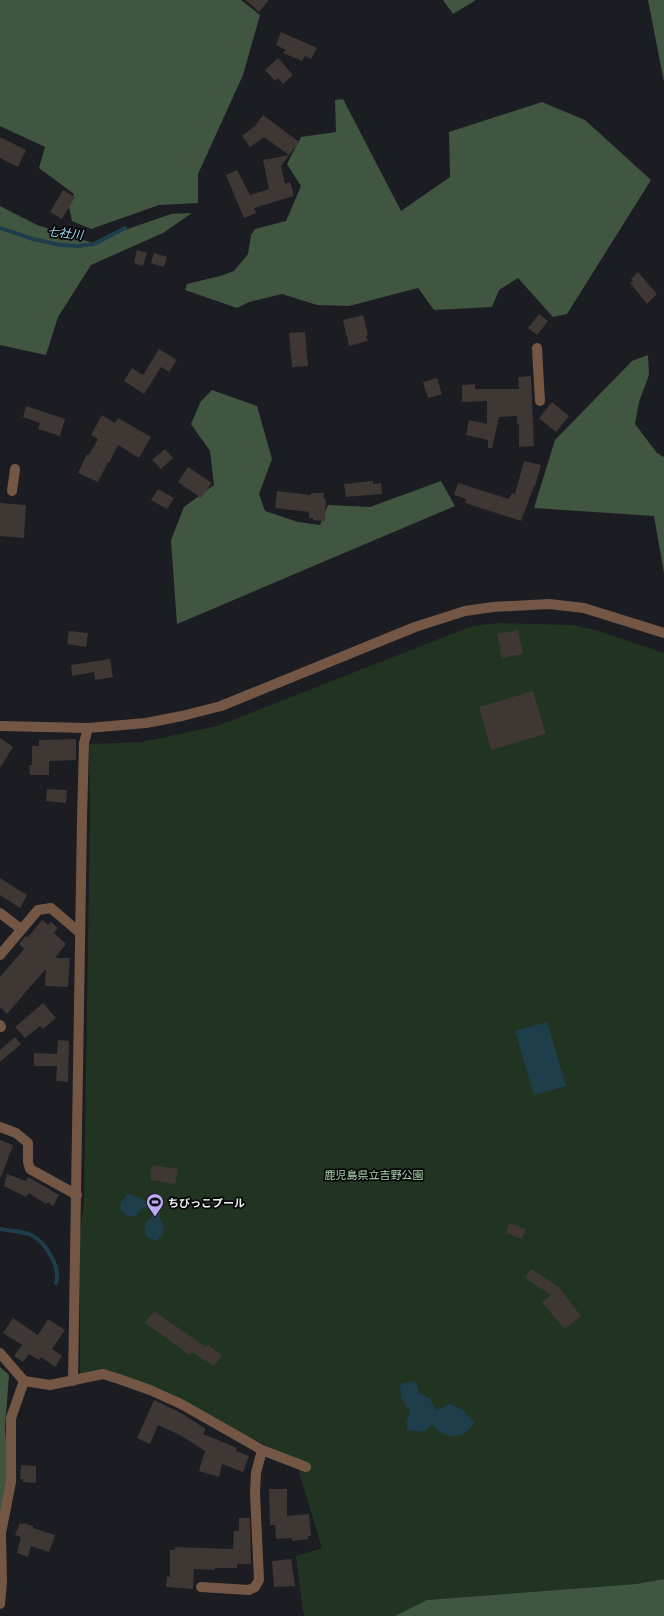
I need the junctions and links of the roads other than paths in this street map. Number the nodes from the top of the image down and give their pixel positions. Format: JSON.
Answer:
{"nodes":[{"id":1,"x":537,"y":348,"type":"dead end"},
{"id":2,"x":540,"y":401,"type":"dead end"},
{"id":3,"x":15,"y":469,"type":"dead end"},
{"id":4,"x":12,"y":491,"type":"dead end"},
{"id":5,"x":664,"y":633,"type":"edge"},
{"id":6,"x":0,"y":726,"type":"edge"},
{"id":7,"x":88,"y":728,"type":"junction"},
{"id":8,"x":0,"y":913,"type":"edge"},
{"id":9,"x":21,"y":929,"type":"junction"},
{"id":10,"x":80,"y":933,"type":"junction"},
{"id":11,"x":0,"y":955,"type":"edge"},
{"id":12,"x":0,"y":1127,"type":"edge"},
{"id":13,"x":77,"y":1195,"type":"junction"},
{"id":14,"x":0,"y":1353,"type":"edge"},
{"id":15,"x":24,"y":1381,"type":"junction"},
{"id":16,"x":73,"y":1381,"type":"junction"},
{"id":17,"x":262,"y":1450,"type":"junction"},
{"id":18,"x":306,"y":1467,"type":"dead end"},
{"id":19,"x":201,"y":1587,"type":"dead end"},
{"id":20,"x":0,"y":1604,"type":"edge"}],
"edges":[{"from":1,"to":2,"type":"street"},
{"from":3,"to":4,"type":"street"},
{"from":5,"to":7,"type":"street"},
{"from":6,"to":7,"type":"street"},
{"from":7,"to":10,"type":"street"},
{"from":8,"to":9,"type":"street"},
{"from":9,"to":10,"type":"street"},
{"from":9,"to":11,"type":"street"},
{"from":10,"to":13,"type":"street"},
{"from":12,"to":13,"type":"street"},
{"from":13,"to":16,"type":"street"},
{"from":14,"to":15,"type":"street"},
{"from":15,"to":16,"type":"street"},
{"from":15,"to":20,"type":"street"},
{"from":16,"to":17,"type":"street"},
{"from":17,"to":18,"type":"street"},
{"from":17,"to":19,"type":"street"}]}
